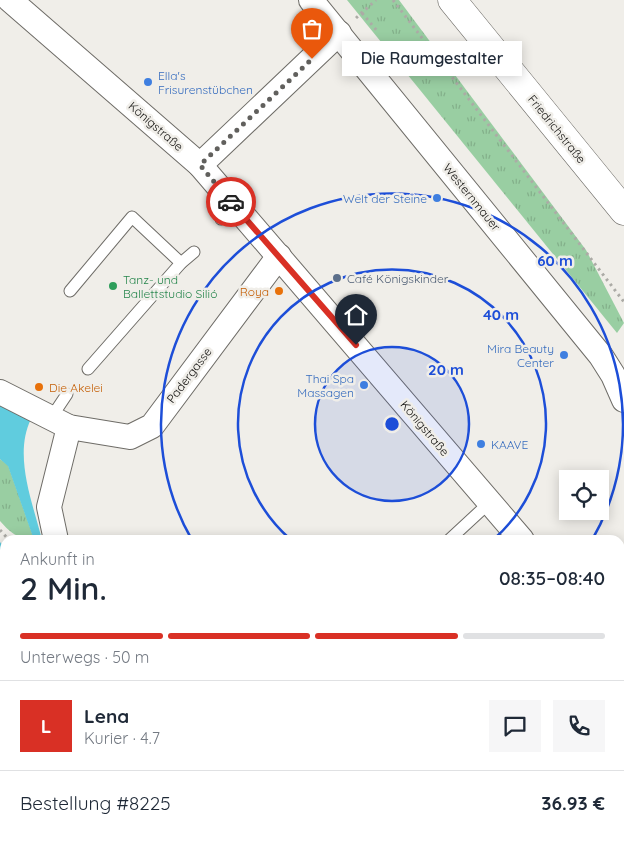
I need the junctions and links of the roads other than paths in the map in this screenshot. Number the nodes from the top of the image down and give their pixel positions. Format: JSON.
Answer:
{"nodes":[{"id":1,"x":10,"y":0,"type":"edge"},
{"id":2,"x":311,"y":0,"type":"edge"},
{"id":3,"x":452,"y":0,"type":"edge"},
{"id":4,"x":340,"y":33,"type":"junction"},
{"id":5,"x":200,"y":165,"type":"junction"},
{"id":6,"x":624,"y":211,"type":"edge"},
{"id":7,"x":194,"y":252,"type":"dead end"},
{"id":8,"x":279,"y":256,"type":"junction"},
{"id":9,"x":181,"y":263,"type":"junction"},
{"id":10,"x":70,"y":291,"type":"dead end"},
{"id":11,"x":88,"y":369,"type":"dead end"},
{"id":12,"x":0,"y":392,"type":"edge"},
{"id":13,"x":67,"y":394,"type":"dead end"},
{"id":14,"x":624,"y":400,"type":"edge"},
{"id":15,"x":60,"y":423,"type":"junction"},
{"id":16,"x":489,"y":503,"type":"junction"},
{"id":17,"x":55,"y":535,"type":"edge"},
{"id":18,"x":454,"y":535,"type":"edge"},
{"id":19,"x":518,"y":535,"type":"edge"}],
"edges":[{"from":1,"to":5,"type":"street","name":"Königstraße"},
{"from":2,"to":4,"type":"street","name":"Westernmauer"},
{"from":3,"to":6,"type":"main road","name":"Friedrichstraße"},
{"from":4,"to":5,"type":"street"},
{"from":4,"to":14,"type":"street","name":"Westernmauer"},
{"from":5,"to":8,"type":"street","name":"Königstraße"},
{"from":7,"to":9,"type":"lane"},
{"from":8,"to":15,"type":"street","name":"Padergasse"},
{"from":8,"to":16,"type":"street","name":"Königstraße"},
{"from":9,"to":10,"type":"lane"},
{"from":9,"to":11,"type":"lane"},
{"from":12,"to":15,"type":"street","name":"Padergasse"},
{"from":13,"to":15,"type":"lane"},
{"from":15,"to":17,"type":"street"},
{"from":16,"to":18,"type":"lane"},
{"from":16,"to":19,"type":"street","name":"Königstraße"}]}
